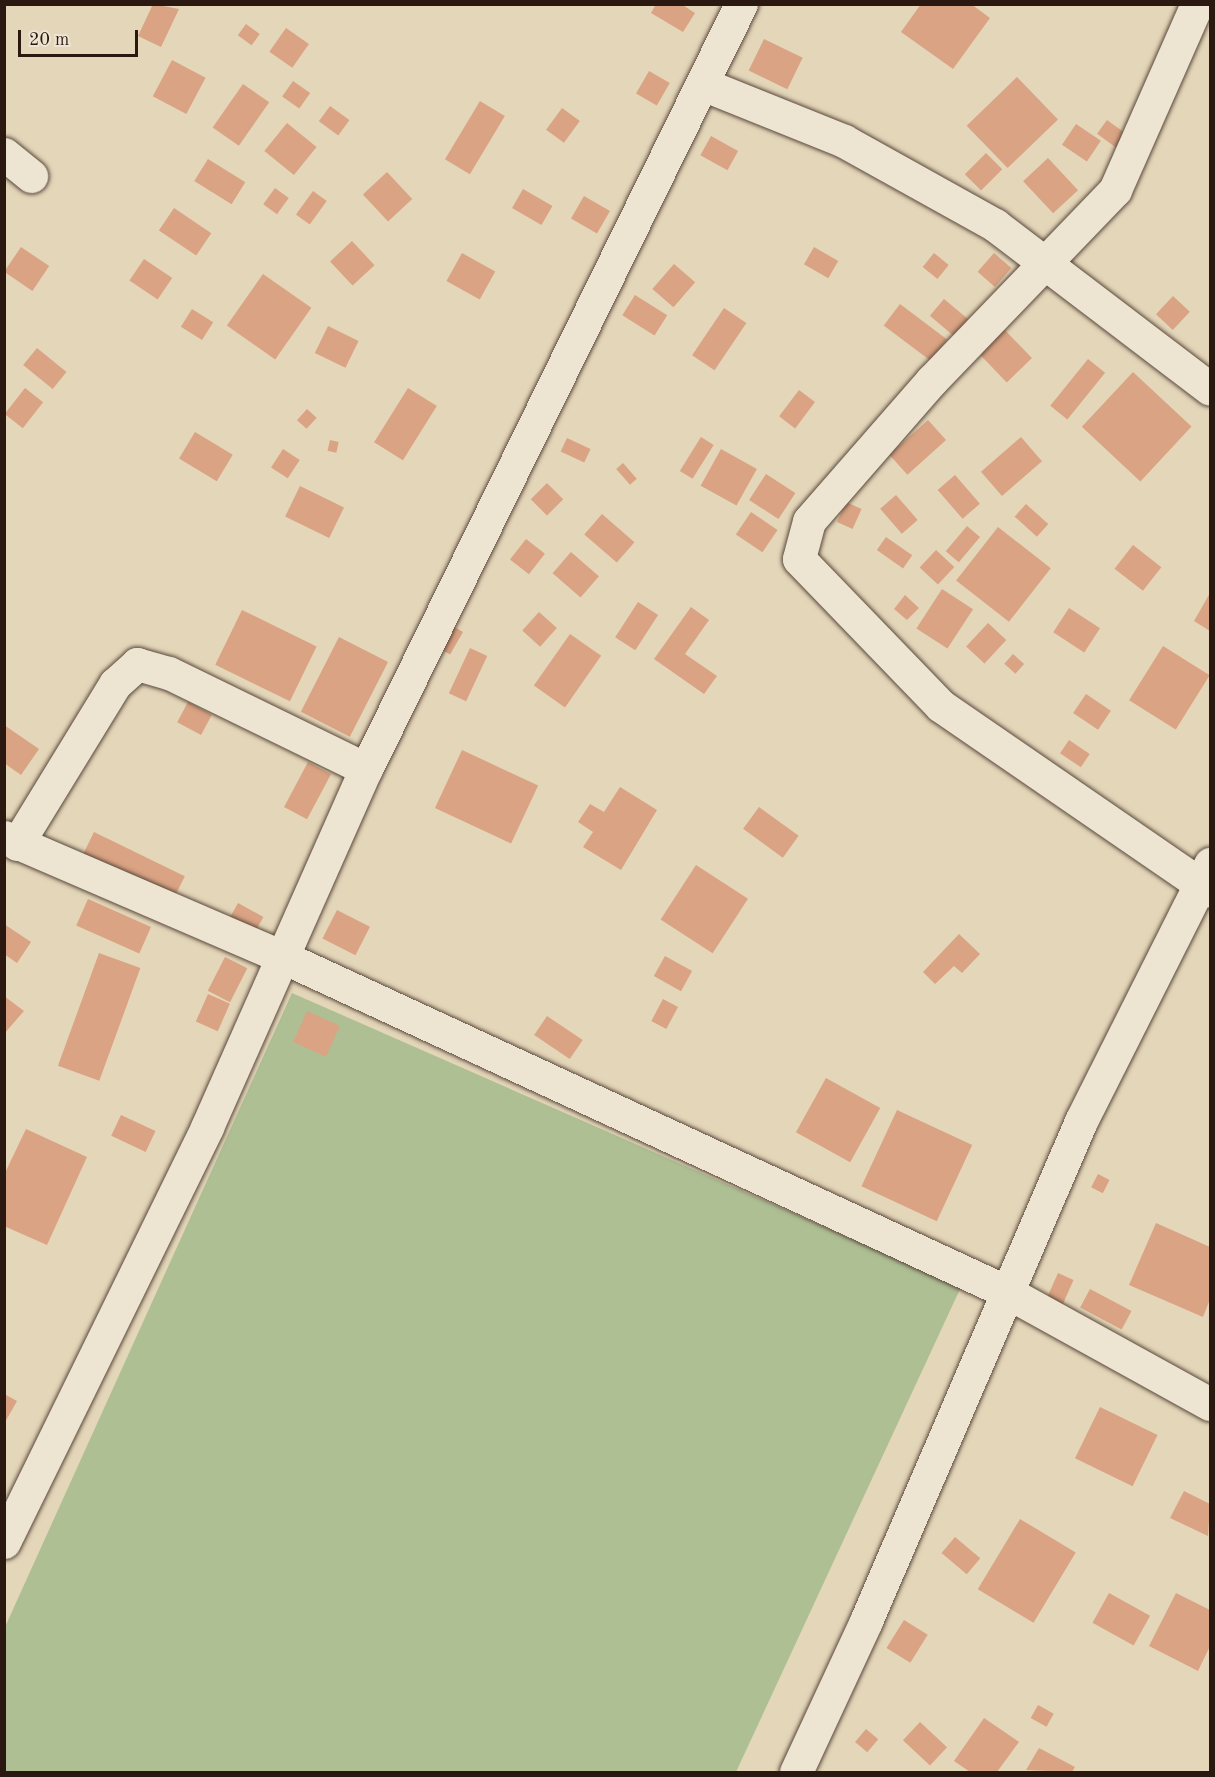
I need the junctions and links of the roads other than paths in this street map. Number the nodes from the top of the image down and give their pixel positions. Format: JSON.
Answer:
{"nodes":[{"id":1,"x":741,"y":4,"type":"edge"},
{"id":2,"x":1197,"y":4,"type":"edge"},
{"id":3,"x":705,"y":85,"type":"junction"},
{"id":4,"x":4,"y":154,"type":"edge"},
{"id":5,"x":31,"y":176,"type":"dead end"},
{"id":6,"x":1046,"y":260,"type":"junction"},
{"id":7,"x":1210,"y":389,"type":"edge"},
{"id":8,"x":366,"y":769,"type":"junction"},
{"id":9,"x":11,"y":841,"type":"edge"},
{"id":10,"x":1207,"y":880,"type":"edge"},
{"id":11,"x":285,"y":958,"type":"junction"},
{"id":12,"x":1005,"y":1291,"type":"junction"},
{"id":13,"x":1210,"y":1404,"type":"edge"},
{"id":14,"x":4,"y":1542,"type":"edge"},
{"id":15,"x":796,"y":1773,"type":"edge"}],
"edges":[{"from":1,"to":3,"type":"street"},
{"from":2,"to":6,"type":"street"},
{"from":3,"to":6,"type":"street"},
{"from":3,"to":8,"type":"street"},
{"from":4,"to":5,"type":"street"},
{"from":6,"to":7,"type":"street"},
{"from":6,"to":10,"type":"street"},
{"from":8,"to":9,"type":"street"},
{"from":8,"to":11,"type":"street"},
{"from":9,"to":11,"type":"street"},
{"from":10,"to":12,"type":"street"},
{"from":11,"to":12,"type":"street"},
{"from":11,"to":14,"type":"street"},
{"from":12,"to":13,"type":"street"},
{"from":12,"to":15,"type":"street"}]}
